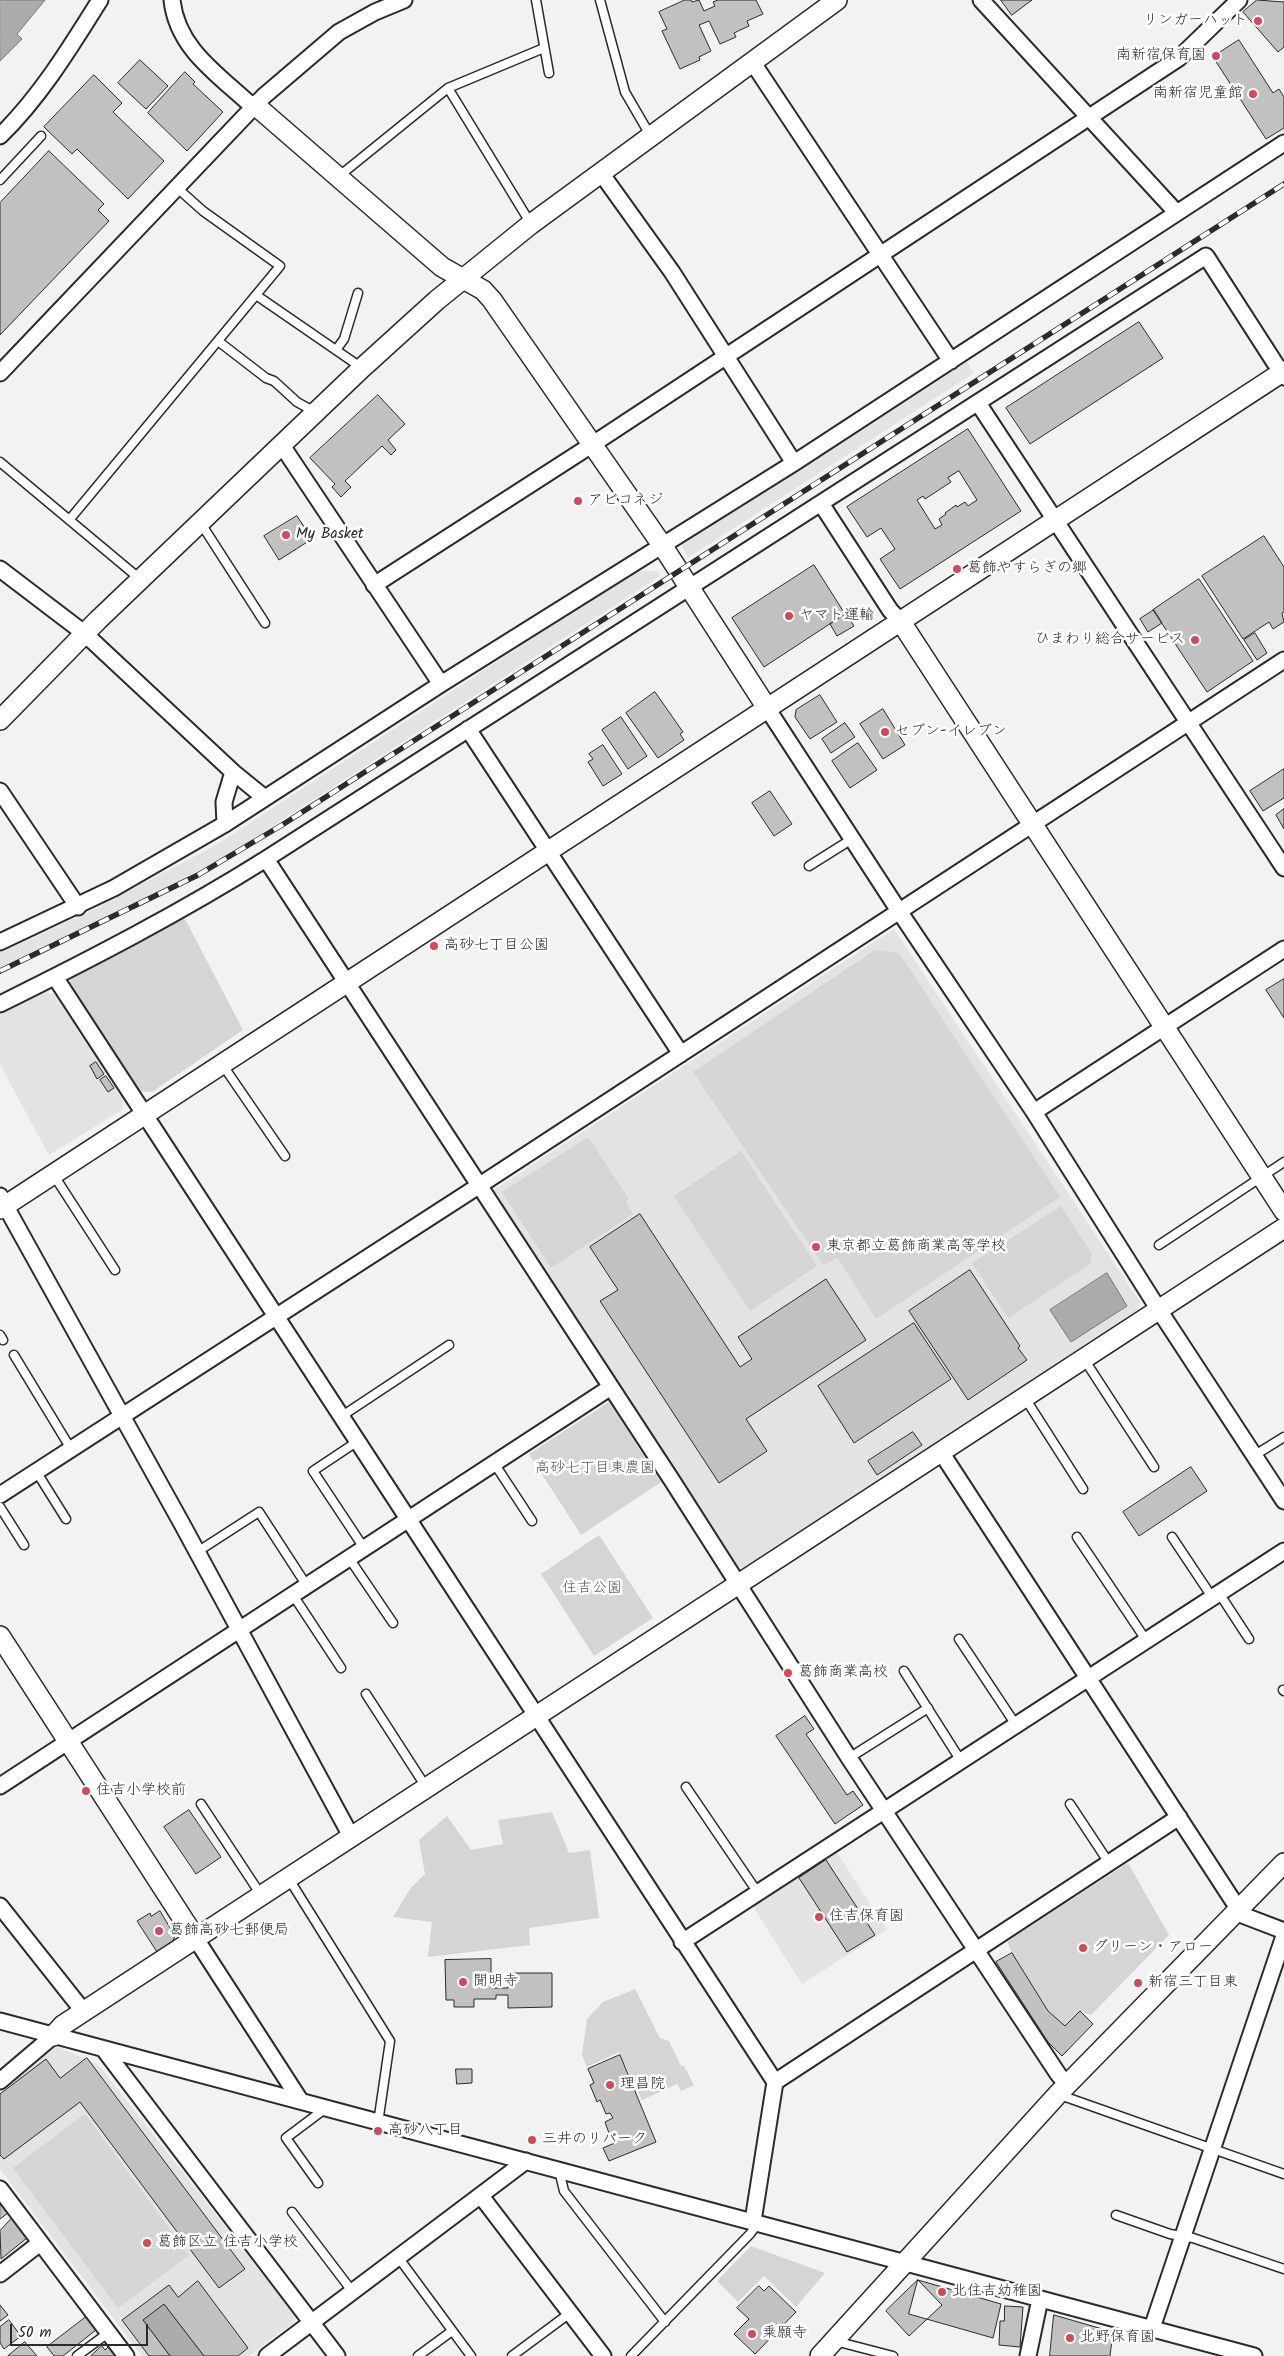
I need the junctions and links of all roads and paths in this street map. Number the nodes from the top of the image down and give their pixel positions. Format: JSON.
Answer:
{"nodes":[{"id":1,"x":100,"y":0,"type":"edge"},
{"id":2,"x":172,"y":0,"type":"edge"},
{"id":3,"x":404,"y":0,"type":"edge"},
{"id":4,"x":536,"y":0,"type":"edge"},
{"id":5,"x":600,"y":0,"type":"edge"},
{"id":6,"x":837,"y":0,"type":"edge"},
{"id":7,"x":981,"y":0,"type":"edge"},
{"id":8,"x":1239,"y":0,"type":"edge"},
{"id":9,"x":544,"y":48,"type":"junction"},
{"id":10,"x":753,"y":63,"type":"junction"},
{"id":11,"x":549,"y":73,"type":"dead end"},
{"id":12,"x":448,"y":88,"type":"junction"},
{"id":13,"x":254,"y":106,"type":"junction"},
{"id":14,"x":1088,"y":117,"type":"junction"},
{"id":15,"x":0,"y":136,"type":"edge"},
{"id":16,"x":41,"y":136,"type":"dead end"},
{"id":17,"x":650,"y":136,"type":"junction"},
{"id":18,"x":1284,"y":143,"type":"edge"},
{"id":19,"x":601,"y":173,"type":"junction"},
{"id":20,"x":338,"y":177,"type":"junction"},
{"id":21,"x":0,"y":180,"type":"edge"},
{"id":22,"x":176,"y":186,"type":"junction"},
{"id":23,"x":1176,"y":212,"type":"junction"},
{"id":24,"x":531,"y":224,"type":"junction"},
{"id":25,"x":880,"y":254,"type":"junction"},
{"id":26,"x":462,"y":278,"type":"junction"},
{"id":27,"x":358,"y":293,"type":"dead end"},
{"id":28,"x":256,"y":295,"type":"junction"},
{"id":29,"x":218,"y":341,"type":"junction"},
{"id":30,"x":336,"y":350,"type":"junction"},
{"id":31,"x":726,"y":356,"type":"junction"},
{"id":32,"x":950,"y":361,"type":"junction"},
{"id":33,"x":362,"y":368,"type":"junction"},
{"id":34,"x":0,"y":373,"type":"edge"},
{"id":35,"x":1283,"y":373,"type":"edge"},
{"id":36,"x":978,"y":403,"type":"junction"},
{"id":37,"x":315,"y":412,"type":"junction"},
{"id":38,"x":281,"y":444,"type":"junction"},
{"id":39,"x":593,"y":444,"type":"junction"},
{"id":40,"x":0,"y":462,"type":"edge"},
{"id":41,"x":794,"y":463,"type":"junction"},
{"id":42,"x":822,"y":505,"type":"junction"},
{"id":43,"x":70,"y":519,"type":"junction"},
{"id":44,"x":1056,"y":519,"type":"junction"},
{"id":45,"x":200,"y":522,"type":"junction"},
{"id":46,"x":662,"y":545,"type":"junction"},
{"id":47,"x":0,"y":568,"type":"edge"},
{"id":48,"x":140,"y":579,"type":"junction"},
{"id":49,"x":374,"y":584,"type":"junction"},
{"id":50,"x":691,"y":588,"type":"junction"},
{"id":51,"x":900,"y":622,"type":"junction"},
{"id":52,"x":265,"y":623,"type":"dead end"},
{"id":53,"x":84,"y":633,"type":"junction"},
{"id":54,"x":1284,"y":660,"type":"edge"},
{"id":55,"x":441,"y":684,"type":"junction"},
{"id":56,"x":768,"y":708,"type":"junction"},
{"id":57,"x":0,"y":720,"type":"edge"},
{"id":58,"x":1188,"y":723,"type":"junction"},
{"id":59,"x":468,"y":729,"type":"junction"},
{"id":60,"x":232,"y":772,"type":"junction"},
{"id":61,"x":0,"y":791,"type":"edge"},
{"id":62,"x":265,"y":798,"type":"junction"},
{"id":63,"x":225,"y":824,"type":"junction"},
{"id":64,"x":1033,"y":824,"type":"junction"},
{"id":65,"x":852,"y":839,"type":"junction"},
{"id":66,"x":548,"y":851,"type":"junction"},
{"id":67,"x":266,"y":859,"type":"junction"},
{"id":68,"x":809,"y":866,"type":"dead end"},
{"id":69,"x":1284,"y":868,"type":"edge"},
{"id":70,"x":78,"y":907,"type":"junction"},
{"id":71,"x":899,"y":911,"type":"junction"},
{"id":72,"x":0,"y":942,"type":"edge"},
{"id":73,"x":1284,"y":949,"type":"edge"},
{"id":74,"x":55,"y":977,"type":"junction"},
{"id":75,"x":347,"y":982,"type":"junction"},
{"id":76,"x":0,"y":1004,"type":"edge"},
{"id":77,"x":1166,"y":1026,"type":"junction"},
{"id":78,"x":681,"y":1054,"type":"junction"},
{"id":79,"x":222,"y":1064,"type":"junction"},
{"id":80,"x":1034,"y":1112,"type":"junction"},
{"id":81,"x":145,"y":1115,"type":"junction"},
{"id":82,"x":285,"y":1156,"type":"dead end"},
{"id":83,"x":1284,"y":1162,"type":"edge"},
{"id":84,"x":53,"y":1174,"type":"junction"},
{"id":85,"x":1261,"y":1177,"type":"junction"},
{"id":86,"x":480,"y":1185,"type":"junction"},
{"id":87,"x":2,"y":1203,"type":"edge"},
{"id":88,"x":1284,"y":1211,"type":"edge"},
{"id":89,"x":1284,"y":1228,"type":"edge"},
{"id":90,"x":1159,"y":1245,"type":"dead end"},
{"id":91,"x":115,"y":1270,"type":"dead end"},
{"id":92,"x":1159,"y":1310,"type":"junction"},
{"id":93,"x":277,"y":1317,"type":"junction"},
{"id":94,"x":449,"y":1345,"type":"dead end"},
{"id":95,"x":14,"y":1355,"type":"dead end"},
{"id":96,"x":1083,"y":1358,"type":"junction"},
{"id":97,"x":611,"y":1387,"type":"junction"},
{"id":98,"x":1024,"y":1397,"type":"junction"},
{"id":99,"x":123,"y":1416,"type":"junction"},
{"id":100,"x":342,"y":1416,"type":"junction"},
{"id":101,"x":1284,"y":1436,"type":"edge"},
{"id":102,"x":358,"y":1441,"type":"junction"},
{"id":103,"x":71,"y":1449,"type":"junction"},
{"id":104,"x":941,"y":1452,"type":"junction"},
{"id":105,"x":1255,"y":1455,"type":"junction"},
{"id":106,"x":494,"y":1464,"type":"junction"},
{"id":107,"x":1154,"y":1467,"type":"dead end"},
{"id":108,"x":36,"y":1471,"type":"junction"},
{"id":109,"x":1084,"y":1489,"type":"dead end"},
{"id":110,"x":0,"y":1495,"type":"edge"},
{"id":111,"x":1284,"y":1500,"type":"edge"},
{"id":112,"x":0,"y":1507,"type":"edge"},
{"id":113,"x":409,"y":1518,"type":"junction"},
{"id":114,"x":66,"y":1519,"type":"dead end"},
{"id":115,"x":532,"y":1520,"type":"dead end"},
{"id":116,"x":1077,"y":1537,"type":"dead end"},
{"id":117,"x":1172,"y":1537,"type":"dead end"},
{"id":118,"x":24,"y":1544,"type":"dead end"},
{"id":119,"x":364,"y":1548,"type":"junction"},
{"id":120,"x":1284,"y":1551,"type":"edge"},
{"id":121,"x":197,"y":1552,"type":"junction"},
{"id":122,"x":349,"y":1558,"type":"junction"},
{"id":123,"x":738,"y":1584,"type":"junction"},
{"id":124,"x":307,"y":1586,"type":"junction"},
{"id":125,"x":293,"y":1595,"type":"junction"},
{"id":126,"x":1216,"y":1595,"type":"junction"},
{"id":127,"x":393,"y":1623,"type":"dead end"},
{"id":128,"x":240,"y":1630,"type":"junction"},
{"id":129,"x":0,"y":1636,"type":"edge"},
{"id":130,"x":1250,"y":1638,"type":"dead end"},
{"id":131,"x":959,"y":1639,"type":"dead end"},
{"id":132,"x":1146,"y":1640,"type":"junction"},
{"id":133,"x":341,"y":1668,"type":"dead end"},
{"id":134,"x":904,"y":1671,"type":"dead end"},
{"id":135,"x":1087,"y":1679,"type":"junction"},
{"id":136,"x":366,"y":1694,"type":"dead end"},
{"id":137,"x":928,"y":1708,"type":"junction"},
{"id":138,"x":537,"y":1714,"type":"junction"},
{"id":139,"x":1016,"y":1725,"type":"junction"},
{"id":140,"x":69,"y":1742,"type":"junction"},
{"id":141,"x":849,"y":1758,"type":"junction"},
{"id":142,"x":961,"y":1761,"type":"junction"},
{"id":143,"x":0,"y":1786,"type":"edge"},
{"id":144,"x":686,"y":1787,"type":"dead end"},
{"id":145,"x":427,"y":1789,"type":"junction"},
{"id":146,"x":201,"y":1804,"type":"dead end"},
{"id":147,"x":1070,"y":1804,"type":"dead end"},
{"id":148,"x":884,"y":1811,"type":"junction"},
{"id":149,"x":1179,"y":1817,"type":"junction"},
{"id":150,"x":352,"y":1838,"type":"junction"},
{"id":151,"x":1109,"y":1863,"type":"junction"},
{"id":152,"x":1284,"y":1863,"type":"edge"},
{"id":153,"x":289,"y":1879,"type":"junction"},
{"id":154,"x":758,"y":1893,"type":"junction"},
{"id":155,"x":262,"y":1896,"type":"junction"},
{"id":156,"x":0,"y":1906,"type":"edge"},
{"id":157,"x":1238,"y":1911,"type":"junction"},
{"id":158,"x":1284,"y":1931,"type":"edge"},
{"id":159,"x":1284,"y":1936,"type":"edge"},
{"id":160,"x":196,"y":1939,"type":"junction"},
{"id":161,"x":682,"y":1942,"type":"junction"},
{"id":162,"x":976,"y":1950,"type":"junction"},
{"id":163,"x":84,"y":2012,"type":"junction"},
{"id":164,"x":0,"y":2021,"type":"edge"},
{"id":165,"x":53,"y":2036,"type":"junction"},
{"id":166,"x":105,"y":2050,"type":"junction"},
{"id":167,"x":0,"y":2080,"type":"edge"},
{"id":168,"x":775,"y":2082,"type":"junction"},
{"id":169,"x":1063,"y":2090,"type":"junction"},
{"id":170,"x":300,"y":2100,"type":"junction"},
{"id":171,"x":326,"y":2108,"type":"junction"},
{"id":172,"x":378,"y":2123,"type":"junction"},
{"id":173,"x":1212,"y":2150,"type":"junction"},
{"id":174,"x":526,"y":2161,"type":"junction"},
{"id":175,"x":559,"y":2170,"type":"junction"},
{"id":176,"x":1284,"y":2174,"type":"edge"},
{"id":177,"x":318,"y":2183,"type":"dead end"},
{"id":178,"x":0,"y":2189,"type":"edge"},
{"id":179,"x":481,"y":2196,"type":"junction"},
{"id":180,"x":292,"y":2212,"type":"dead end"},
{"id":181,"x":1116,"y":2215,"type":"dead end"},
{"id":182,"x":755,"y":2222,"type":"junction"},
{"id":183,"x":1183,"y":2236,"type":"junction"},
{"id":184,"x":40,"y":2243,"type":"junction"},
{"id":185,"x":398,"y":2257,"type":"junction"},
{"id":186,"x":906,"y":2263,"type":"junction"},
{"id":187,"x":1284,"y":2269,"type":"edge"},
{"id":188,"x":0,"y":2274,"type":"edge"},
{"id":189,"x":352,"y":2291,"type":"junction"},
{"id":190,"x":1040,"y":2299,"type":"junction"},
{"id":191,"x":570,"y":2313,"type":"junction"},
{"id":192,"x":311,"y":2322,"type":"junction"},
{"id":193,"x":665,"y":2322,"type":"junction"},
{"id":194,"x":1152,"y":2328,"type":"junction"},
{"id":195,"x":452,"y":2331,"type":"junction"},
{"id":196,"x":108,"y":2333,"type":"junction"},
{"id":197,"x":834,"y":2341,"type":"junction"},
{"id":198,"x":77,"y":2356,"type":"edge"},
{"id":199,"x":126,"y":2356,"type":"edge"},
{"id":200,"x":267,"y":2356,"type":"edge"},
{"id":201,"x":337,"y":2356,"type":"edge"},
{"id":202,"x":418,"y":2356,"type":"edge"},
{"id":203,"x":471,"y":2356,"type":"edge"},
{"id":204,"x":512,"y":2356,"type":"edge"},
{"id":205,"x":603,"y":2356,"type":"edge"},
{"id":206,"x":631,"y":2356,"type":"edge"},
{"id":207,"x":820,"y":2356,"type":"edge"},
{"id":208,"x":893,"y":2356,"type":"edge"},
{"id":209,"x":1028,"y":2356,"type":"edge"},
{"id":210,"x":1254,"y":2356,"type":"edge"}],
"edges":[{"from":1,"to":15,"type":"street"},
{"from":2,"to":13,"type":"street"},
{"from":3,"to":13,"type":"street"},
{"from":4,"to":9,"type":"lane"},
{"from":5,"to":17,"type":"lane"},
{"from":6,"to":10,"type":"street"},
{"from":7,"to":14,"type":"street"},
{"from":8,"to":14,"type":"street"},
{"from":9,"to":11,"type":"lane"},
{"from":9,"to":12,"type":"lane"},
{"from":10,"to":17,"type":"street"},
{"from":10,"to":25,"type":"street"},
{"from":12,"to":20,"type":"lane"},
{"from":12,"to":24,"type":"lane"},
{"from":13,"to":20,"type":"street"},
{"from":13,"to":22,"type":"street"},
{"from":14,"to":23,"type":"street"},
{"from":14,"to":25,"type":"street"},
{"from":16,"to":21,"type":"lane"},
{"from":17,"to":19,"type":"street"},
{"from":18,"to":23,"type":"street"},
{"from":19,"to":24,"type":"street"},
{"from":19,"to":31,"type":"street"},
{"from":20,"to":26,"type":"street"},
{"from":22,"to":28,"type":"lane"},
{"from":22,"to":34,"type":"street"},
{"from":23,"to":32,"type":"street"},
{"from":24,"to":26,"type":"street"},
{"from":25,"to":31,"type":"street"},
{"from":25,"to":32,"type":"street"},
{"from":26,"to":33,"type":"street"},
{"from":26,"to":39,"type":"street"},
{"from":27,"to":30,"type":"lane"},
{"from":28,"to":29,"type":"lane"},
{"from":28,"to":30,"type":"lane"},
{"from":29,"to":37,"type":"lane"},
{"from":29,"to":43,"type":"lane"},
{"from":30,"to":33,"type":"lane"},
{"from":31,"to":39,"type":"street"},
{"from":31,"to":41,"type":"street"},
{"from":32,"to":41,"type":"street"},
{"from":33,"to":37,"type":"street"},
{"from":35,"to":36,"type":"street"},
{"from":35,"to":44,"type":"street"},
{"from":36,"to":42,"type":"street"},
{"from":36,"to":44,"type":"street"},
{"from":37,"to":38,"type":"street"},
{"from":38,"to":45,"type":"street"},
{"from":38,"to":49,"type":"street"},
{"from":39,"to":46,"type":"street"},
{"from":39,"to":49,"type":"street"},
{"from":40,"to":43,"type":"lane"},
{"from":41,"to":46,"type":"street"},
{"from":42,"to":50,"type":"street"},
{"from":42,"to":51,"type":"street"},
{"from":43,"to":48,"type":"lane"},
{"from":44,"to":51,"type":"street"},
{"from":44,"to":58,"type":"street"},
{"from":45,"to":48,"type":"street"},
{"from":45,"to":52,"type":"lane"},
{"from":46,"to":50,"type":"street"},
{"from":46,"to":55,"type":"street"},
{"from":47,"to":53,"type":"street"},
{"from":48,"to":53,"type":"street"},
{"from":49,"to":55,"type":"street"},
{"from":50,"to":56,"type":"street"},
{"from":50,"to":59,"type":"street"},
{"from":51,"to":56,"type":"street"},
{"from":51,"to":64,"type":"street"},
{"from":53,"to":57,"type":"street"},
{"from":53,"to":60,"type":"street"},
{"from":54,"to":58,"type":"street"},
{"from":55,"to":62,"type":"street"},
{"from":56,"to":65,"type":"street"},
{"from":56,"to":66,"type":"street"},
{"from":58,"to":64,"type":"street"},
{"from":58,"to":69,"type":"street"},
{"from":59,"to":66,"type":"street"},
{"from":59,"to":67,"type":"street"},
{"from":60,"to":62,"type":"street"},
{"from":60,"to":63,"type":"street"},
{"from":61,"to":70,"type":"street"},
{"from":62,"to":63,"type":"street"},
{"from":63,"to":70,"type":"street"},
{"from":64,"to":71,"type":"street"},
{"from":64,"to":77,"type":"street"},
{"from":65,"to":68,"type":"lane"},
{"from":65,"to":71,"type":"street"},
{"from":66,"to":75,"type":"street"},
{"from":66,"to":78,"type":"street"},
{"from":67,"to":74,"type":"street"},
{"from":67,"to":75,"type":"street"},
{"from":70,"to":72,"type":"street"},
{"from":71,"to":78,"type":"street"},
{"from":71,"to":80,"type":"street"},
{"from":73,"to":77,"type":"street"},
{"from":74,"to":76,"type":"street"},
{"from":74,"to":81,"type":"street"},
{"from":75,"to":79,"type":"street"},
{"from":75,"to":86,"type":"street"},
{"from":77,"to":80,"type":"street"},
{"from":77,"to":85,"type":"street"},
{"from":78,"to":86,"type":"street"},
{"from":79,"to":81,"type":"street"},
{"from":79,"to":82,"type":"lane"},
{"from":80,"to":92,"type":"street"},
{"from":81,"to":84,"type":"street"},
{"from":81,"to":93,"type":"street"},
{"from":83,"to":85,"type":"lane"},
{"from":84,"to":87,"type":"street"},
{"from":84,"to":91,"type":"lane"},
{"from":85,"to":88,"type":"street"},
{"from":85,"to":90,"type":"lane"},
{"from":86,"to":93,"type":"street"},
{"from":86,"to":97,"type":"street"},
{"from":87,"to":99,"type":"street"},
{"from":89,"to":92,"type":"street"},
{"from":92,"to":96,"type":"street"},
{"from":92,"to":105,"type":"street"},
{"from":93,"to":99,"type":"street"},
{"from":93,"to":100,"type":"street"},
{"from":94,"to":100,"type":"lane"},
{"from":95,"to":103,"type":"lane"},
{"from":96,"to":98,"type":"street"},
{"from":96,"to":107,"type":"lane"},
{"from":97,"to":106,"type":"street"},
{"from":97,"to":123,"type":"street"},
{"from":98,"to":104,"type":"street"},
{"from":98,"to":109,"type":"lane"},
{"from":99,"to":103,"type":"street"},
{"from":99,"to":121,"type":"street"},
{"from":100,"to":102,"type":"street"},
{"from":101,"to":105,"type":"lane"},
{"from":102,"to":113,"type":"street"},
{"from":102,"to":119,"type":"lane"},
{"from":103,"to":108,"type":"street"},
{"from":104,"to":123,"type":"street"},
{"from":104,"to":135,"type":"street"},
{"from":105,"to":111,"type":"street"},
{"from":106,"to":113,"type":"street"},
{"from":106,"to":115,"type":"lane"},
{"from":108,"to":110,"type":"street"},
{"from":108,"to":114,"type":"lane"},
{"from":112,"to":118,"type":"lane"},
{"from":113,"to":119,"type":"street"},
{"from":113,"to":138,"type":"street"},
{"from":116,"to":132,"type":"lane"},
{"from":117,"to":126,"type":"lane"},
{"from":119,"to":122,"type":"street"},
{"from":120,"to":126,"type":"street"},
{"from":121,"to":124,"type":"lane"},
{"from":121,"to":128,"type":"street"},
{"from":122,"to":124,"type":"street"},
{"from":122,"to":127,"type":"lane"},
{"from":123,"to":138,"type":"street"},
{"from":123,"to":141,"type":"street"},
{"from":124,"to":125,"type":"street"},
{"from":125,"to":128,"type":"street"},
{"from":125,"to":133,"type":"lane"},
{"from":126,"to":130,"type":"lane"},
{"from":126,"to":132,"type":"street"},
{"from":128,"to":140,"type":"street"},
{"from":128,"to":150,"type":"street"},
{"from":129,"to":140,"type":"street"},
{"from":131,"to":139,"type":"lane"},
{"from":132,"to":135,"type":"street"},
{"from":134,"to":137,"type":"lane"},
{"from":135,"to":139,"type":"street"},
{"from":135,"to":149,"type":"street"},
{"from":136,"to":145,"type":"lane"},
{"from":137,"to":141,"type":"lane"},
{"from":137,"to":142,"type":"lane"},
{"from":138,"to":145,"type":"street"},
{"from":138,"to":161,"type":"street"},
{"from":139,"to":142,"type":"street"},
{"from":140,"to":143,"type":"street"},
{"from":140,"to":160,"type":"street"},
{"from":141,"to":148,"type":"street"},
{"from":142,"to":148,"type":"street"},
{"from":144,"to":154,"type":"lane"},
{"from":145,"to":150,"type":"street"},
{"from":146,"to":155,"type":"lane"},
{"from":147,"to":151,"type":"lane"},
{"from":148,"to":154,"type":"street"},
{"from":148,"to":162,"type":"street"},
{"from":149,"to":151,"type":"street"},
{"from":149,"to":157,"type":"street"},
{"from":150,"to":153,"type":"street"},
{"from":151,"to":162,"type":"street"},
{"from":152,"to":157,"type":"street"},
{"from":153,"to":155,"type":"street"},
{"from":153,"to":172,"type":"lane"},
{"from":154,"to":161,"type":"street"},
{"from":155,"to":160,"type":"street"},
{"from":156,"to":163,"type":"street"},
{"from":157,"to":158,"type":"street"},
{"from":157,"to":169,"type":"street"},
{"from":159,"to":173,"type":"street"},
{"from":160,"to":163,"type":"street"},
{"from":160,"to":170,"type":"street"},
{"from":161,"to":168,"type":"street"},
{"from":162,"to":168,"type":"street"},
{"from":162,"to":169,"type":"street"},
{"from":163,"to":165,"type":"street"},
{"from":164,"to":165,"type":"street"},
{"from":165,"to":166,"type":"street"},
{"from":165,"to":167,"type":"street"},
{"from":166,"to":170,"type":"street"},
{"from":166,"to":192,"type":"street"},
{"from":168,"to":182,"type":"street"},
{"from":169,"to":173,"type":"lane"},
{"from":169,"to":186,"type":"street"},
{"from":170,"to":171,"type":"street"},
{"from":171,"to":172,"type":"street"},
{"from":171,"to":177,"type":"lane"},
{"from":172,"to":174,"type":"street"},
{"from":173,"to":176,"type":"lane"},
{"from":173,"to":183,"type":"street"},
{"from":174,"to":175,"type":"street"},
{"from":174,"to":179,"type":"street"},
{"from":175,"to":182,"type":"street"},
{"from":175,"to":193,"type":"lane"},
{"from":178,"to":184,"type":"street"},
{"from":179,"to":185,"type":"street"},
{"from":179,"to":191,"type":"street"},
{"from":180,"to":189,"type":"lane"},
{"from":181,"to":183,"type":"lane"},
{"from":182,"to":186,"type":"street"},
{"from":182,"to":193,"type":"lane"},
{"from":183,"to":187,"type":"lane"},
{"from":183,"to":194,"type":"street"},
{"from":184,"to":188,"type":"street"},
{"from":184,"to":196,"type":"street"},
{"from":185,"to":189,"type":"street"},
{"from":185,"to":195,"type":"lane"},
{"from":186,"to":190,"type":"street"},
{"from":186,"to":197,"type":"street"},
{"from":189,"to":192,"type":"street"},
{"from":190,"to":194,"type":"street"},
{"from":190,"to":209,"type":"street"},
{"from":191,"to":204,"type":"lane"},
{"from":191,"to":205,"type":"street"},
{"from":192,"to":200,"type":"street"},
{"from":192,"to":201,"type":"street"},
{"from":193,"to":206,"type":"lane"},
{"from":194,"to":210,"type":"street"},
{"from":195,"to":202,"type":"lane"},
{"from":195,"to":203,"type":"lane"},
{"from":196,"to":198,"type":"lane"},
{"from":196,"to":199,"type":"street"},
{"from":197,"to":207,"type":"street"},
{"from":197,"to":208,"type":"lane"}]}
